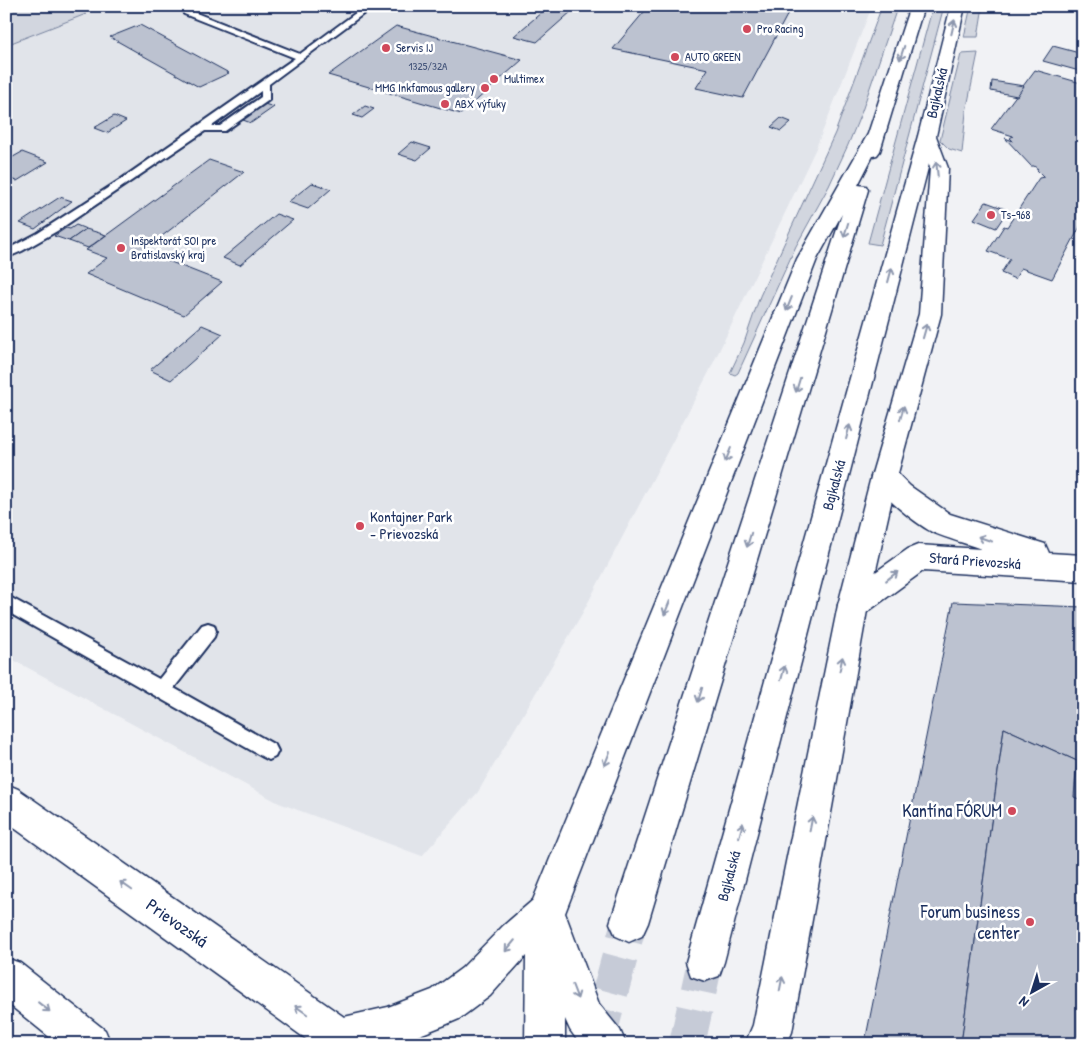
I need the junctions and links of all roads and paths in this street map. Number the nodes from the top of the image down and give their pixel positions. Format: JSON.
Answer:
{"nodes":[{"id":1,"x":186,"y":6,"type":"edge"},
{"id":2,"x":370,"y":6,"type":"edge"},
{"id":3,"x":917,"y":6,"type":"edge"},
{"id":4,"x":958,"y":6,"type":"edge"},
{"id":5,"x":301,"y":57,"type":"junction"},
{"id":6,"x":876,"y":133,"type":"junction"},
{"id":7,"x":928,"y":136,"type":"junction"},
{"id":8,"x":6,"y":254,"type":"edge"},
{"id":9,"x":884,"y":477,"type":"junction"},
{"id":10,"x":1083,"y":567,"type":"edge"},
{"id":11,"x":6,"y":602,"type":"edge"},
{"id":12,"x":853,"y":605,"type":"junction"},
{"id":13,"x":208,"y":631,"type":"dead end"},
{"id":14,"x":162,"y":689,"type":"junction"},
{"id":15,"x":269,"y":751,"type":"dead end"},
{"id":16,"x":6,"y":802,"type":"edge"},
{"id":17,"x":546,"y":913,"type":"junction"},
{"id":18,"x":629,"y":923,"type":"tunnel mouth"},
{"id":19,"x":706,"y":962,"type":"tunnel mouth"},
{"id":20,"x":6,"y":976,"type":"edge"},
{"id":21,"x":345,"y":1041,"type":"edge"},
{"id":22,"x":768,"y":1041,"type":"edge"},
{"id":23,"x":91,"y":1044,"type":"edge"},
{"id":24,"x":545,"y":1044,"type":"edge"},
{"id":25,"x":606,"y":1044,"type":"edge"}],
"edges":[{"from":1,"to":5,"type":"lane"},
{"from":2,"to":5,"type":"lane"},
{"from":3,"to":6,"type":"main road","one_way":true},
{"from":7,"to":4,"type":"main road","name":"Bajkalská","one_way":true},
{"from":5,"to":8,"type":"lane"},
{"from":6,"to":17,"type":"main road","one_way":true},
{"from":6,"to":18,"type":"main road","one_way":true},
{"from":9,"to":7,"type":"main road","one_way":true},
{"from":19,"to":7,"type":"main road","name":"Bajkalská","one_way":true},
{"from":10,"to":9,"type":"main road","name":"Stará Prievozská","one_way":true},
{"from":9,"to":12,"type":"main road"},
{"from":12,"to":10,"type":"main road","name":"Stará Prievozská","one_way":true},
{"from":11,"to":14,"type":"lane"},
{"from":22,"to":12,"type":"main road","one_way":true},
{"from":13,"to":14,"type":"lane"},
{"from":14,"to":15,"type":"lane"},
{"from":21,"to":16,"type":"main road","name":"Prievozská","one_way":true},
{"from":17,"to":21,"type":"main road","one_way":true},
{"from":17,"to":24,"type":"main road"},
{"from":17,"to":25,"type":"main road","one_way":true},
{"from":20,"to":23,"type":"main road","one_way":true}]}
